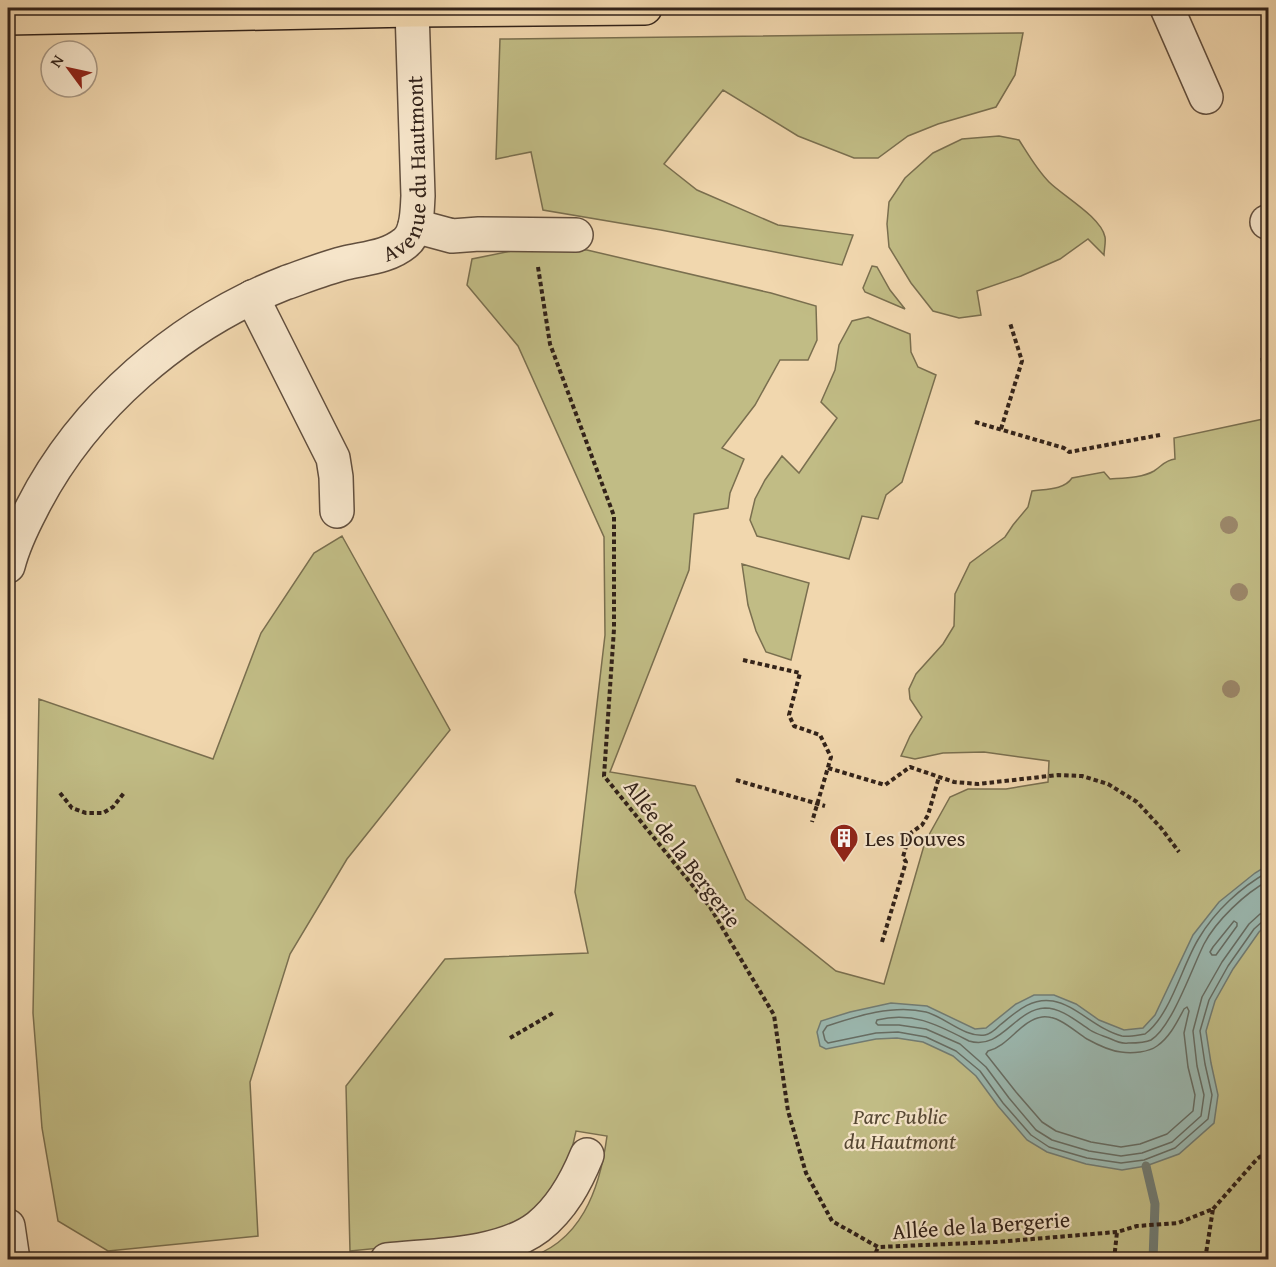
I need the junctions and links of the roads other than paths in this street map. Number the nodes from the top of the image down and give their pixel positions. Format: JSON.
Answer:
{"nodes":[{"id":1,"x":645,"y":8,"type":"edge"},
{"id":2,"x":1167,"y":8,"type":"edge"},
{"id":3,"x":412,"y":10,"type":"junction"},
{"id":4,"x":245,"y":11,"type":"edge"},
{"id":5,"x":94,"y":12,"type":"edge"},
{"id":6,"x":8,"y":18,"type":"edge"},
{"id":7,"x":1206,"y":97,"type":"dead end"},
{"id":8,"x":416,"y":226,"type":"junction"},
{"id":9,"x":576,"y":235,"type":"dead end"},
{"id":10,"x":252,"y":297,"type":"junction"},
{"id":11,"x":337,"y":511,"type":"dead end"},
{"id":12,"x":8,"y":566,"type":"edge"},
{"id":13,"x":587,"y":1155,"type":"dead end"},
{"id":14,"x":8,"y":1226,"type":"edge"},
{"id":15,"x":13,"y":1260,"type":"edge"},
{"id":16,"x":387,"y":1260,"type":"edge"}],
"edges":[{"from":1,"to":3,"type":"main road"},
{"from":2,"to":7,"type":"street"},
{"from":3,"to":4,"type":"main road"},
{"from":3,"to":8,"type":"street","name":"Avenue du Hautmont"},
{"from":4,"to":5,"type":"main road"},
{"from":5,"to":6,"type":"main road"},
{"from":8,"to":9,"type":"street"},
{"from":8,"to":10,"type":"street","name":"Avenue du Hautmont"},
{"from":10,"to":11,"type":"street"},
{"from":10,"to":12,"type":"street","name":"Avenue du Hautmont"},
{"from":13,"to":16,"type":"street"},
{"from":14,"to":15,"type":"street"}]}
